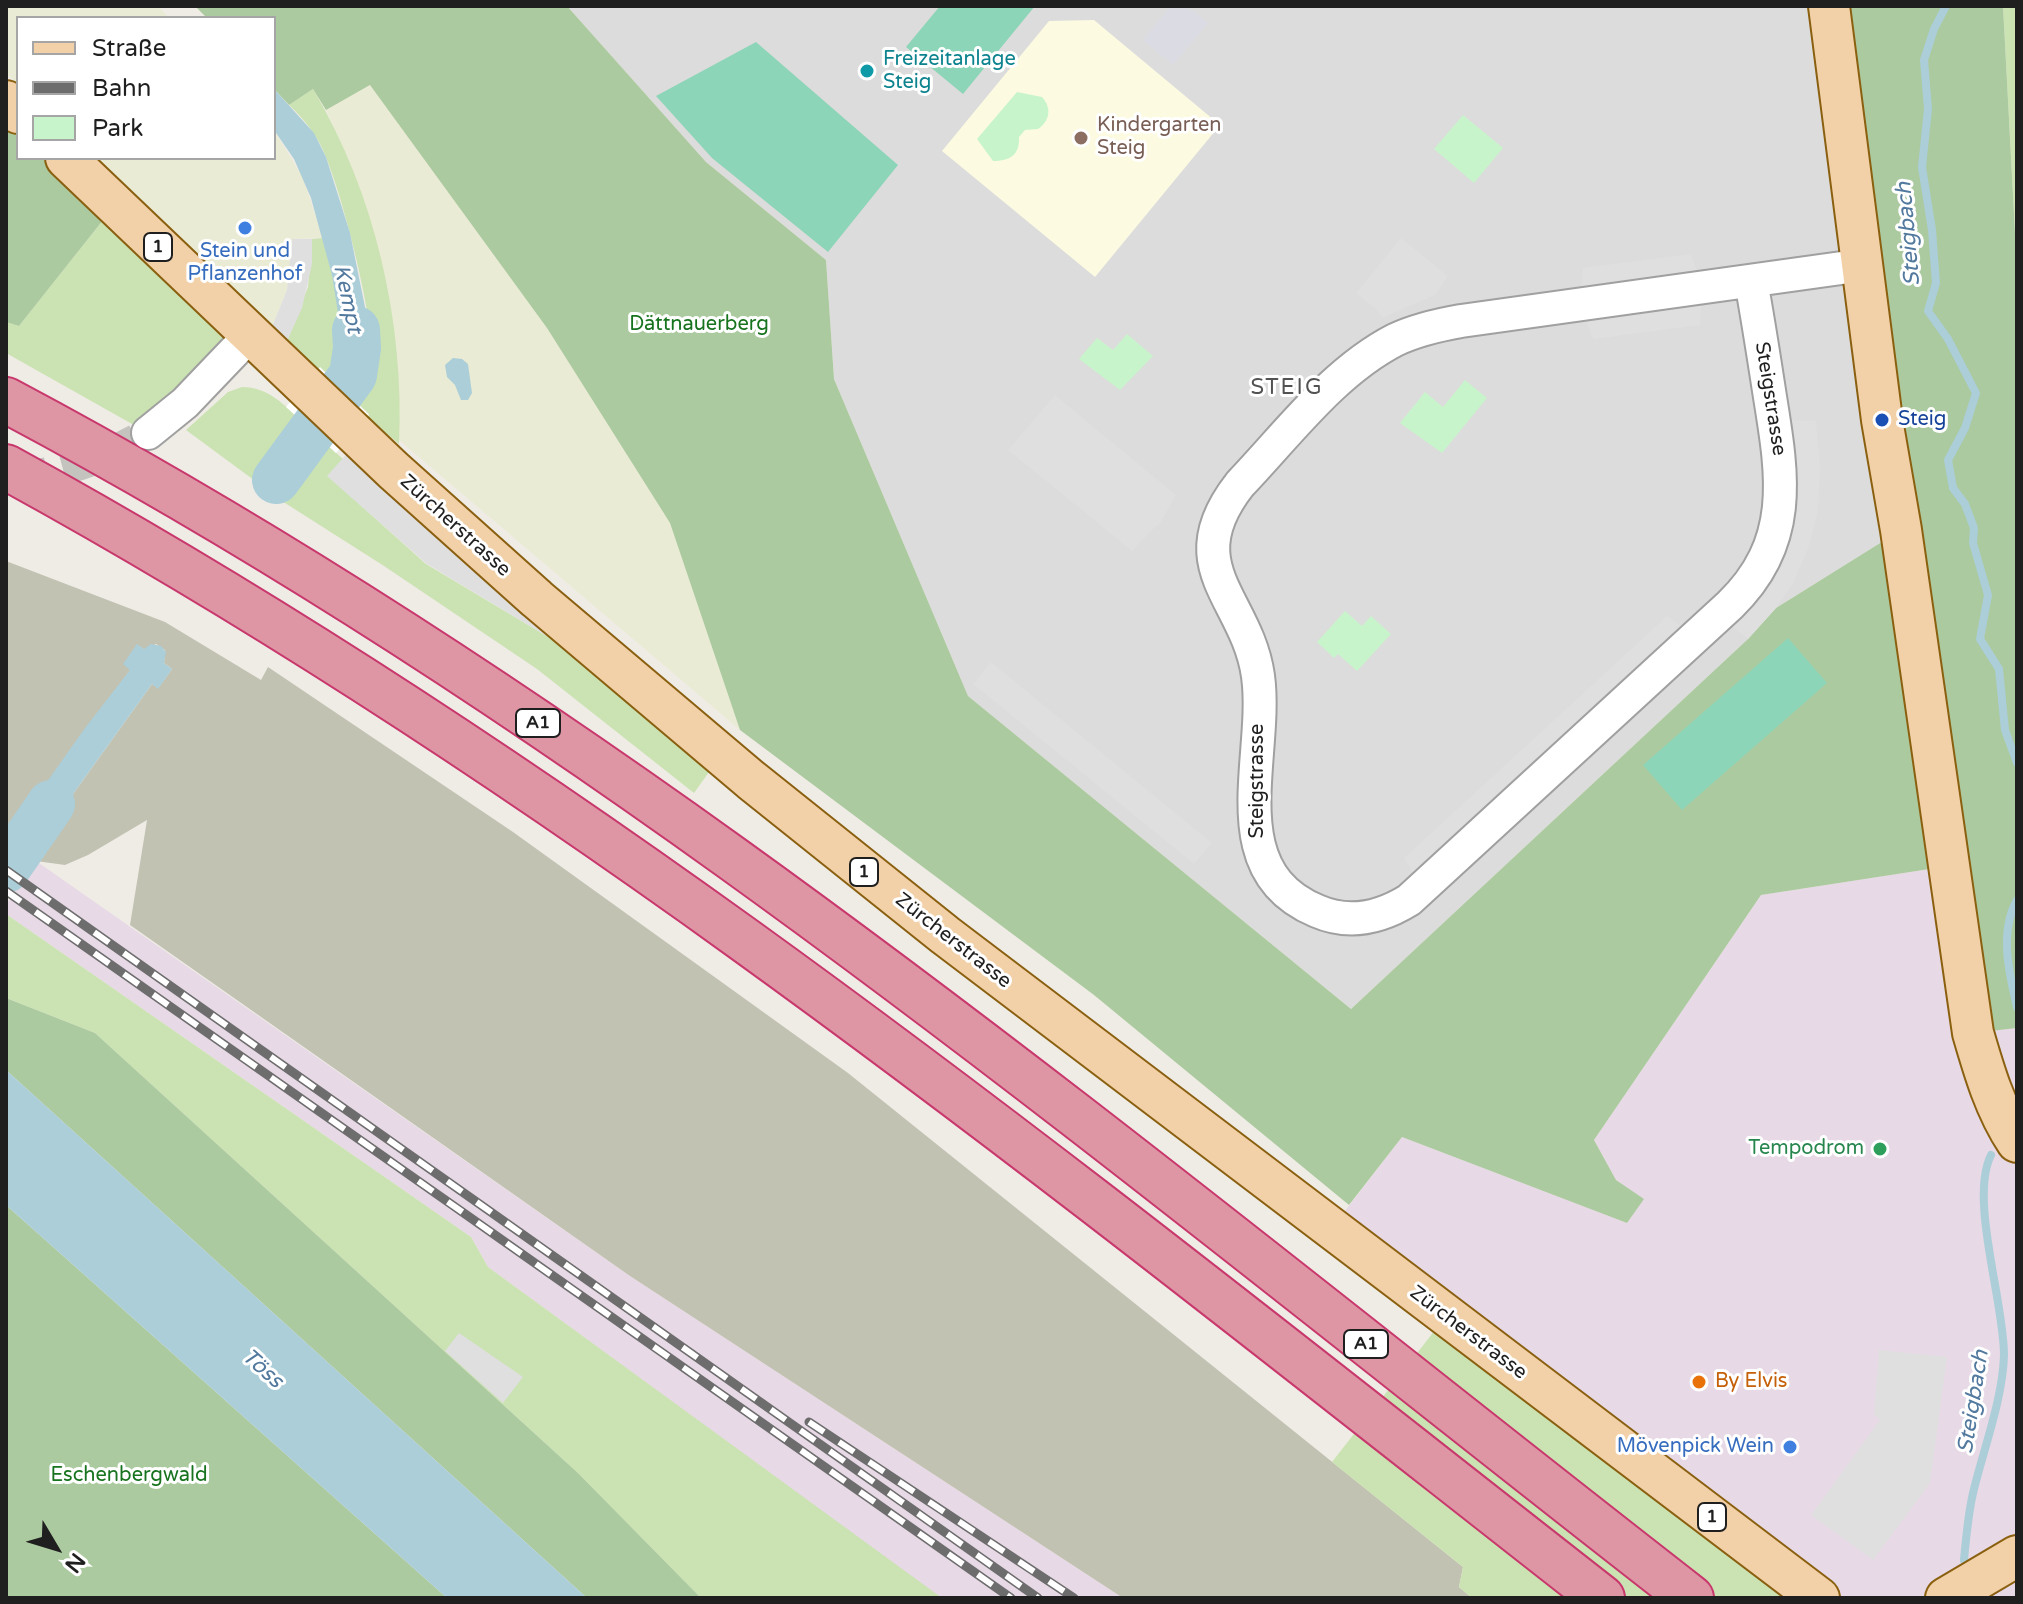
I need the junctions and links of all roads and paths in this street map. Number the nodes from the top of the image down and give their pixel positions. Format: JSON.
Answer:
{"nodes":[{"id":1,"x":1829,"y":6,"type":"edge"},
{"id":2,"x":68,"y":160,"type":"edge"},
{"id":3,"x":1863,"y":265,"type":"junction"},
{"id":4,"x":1751,"y":281,"type":"junction"},
{"id":5,"x":250,"y":335,"type":"junction"},
{"id":6,"x":6,"y":400,"type":"edge"},
{"id":7,"x":148,"y":433,"type":"tunnel mouth"},
{"id":8,"x":6,"y":467,"type":"edge"},
{"id":9,"x":2017,"y":1142,"type":"edge"},
{"id":10,"x":2017,"y":1556,"type":"edge"},
{"id":11,"x":1602,"y":1598,"type":"edge"},
{"id":12,"x":1691,"y":1598,"type":"edge"},
{"id":13,"x":1819,"y":1598,"type":"edge"},
{"id":14,"x":1946,"y":1598,"type":"edge"}],
"edges":[{"from":1,"to":3,"type":"main road"},
{"from":2,"to":5,"type":"main road","name":"Zürcherstrasse","number":"1"},
{"from":3,"to":4,"type":"street","name":"Steigstrasse"},
{"from":3,"to":9,"type":"main road"},
{"from":4,"to":4,"type":"street","name":"Steigstrasse"},
{"from":5,"to":7,"type":"street"},
{"from":5,"to":13,"type":"main road","name":"Zürcherstrasse","number":"1"},
{"from":6,"to":12,"type":"highway","number":"A1"},
{"from":8,"to":11,"type":"highway"},
{"from":10,"to":14,"type":"main road"}]}
